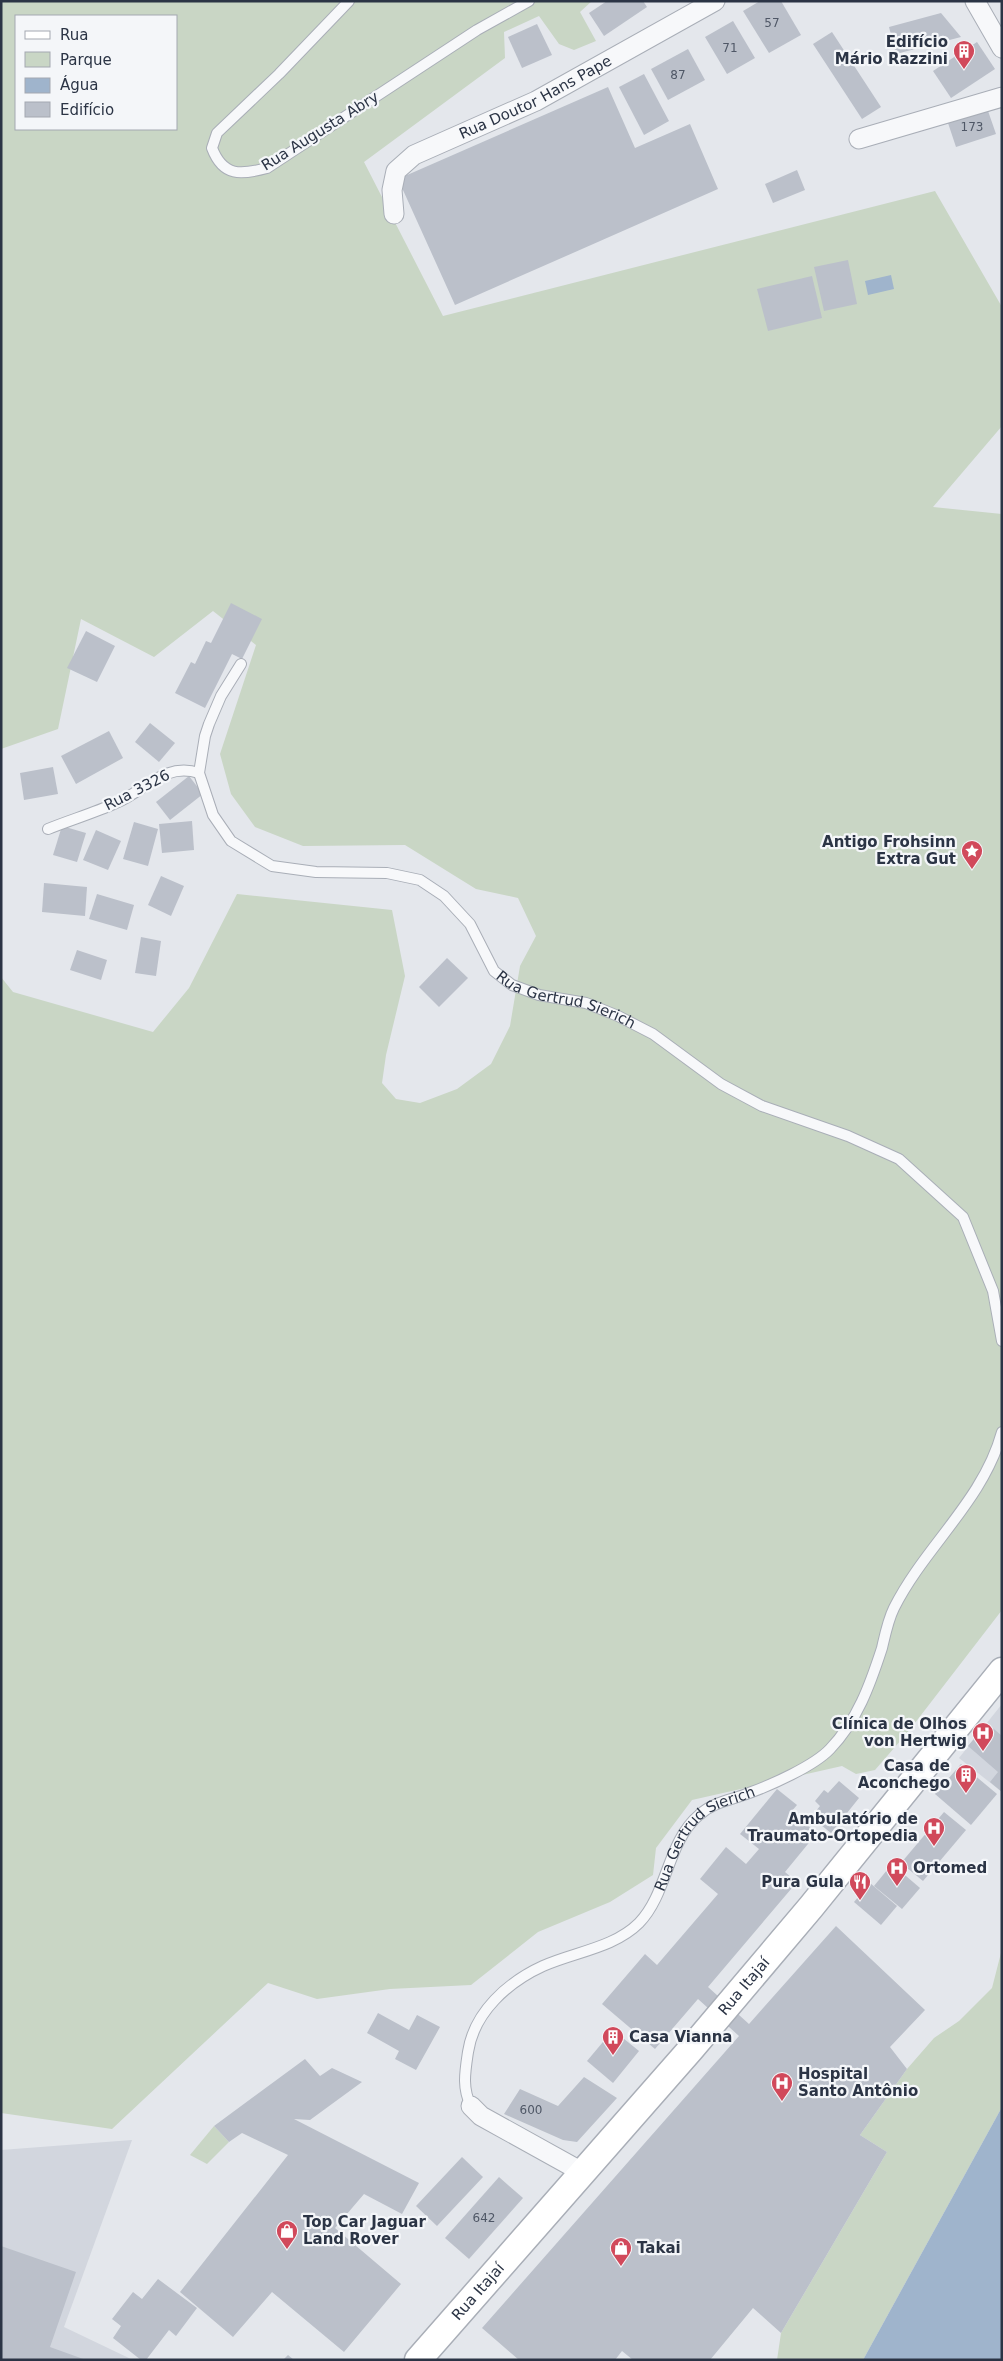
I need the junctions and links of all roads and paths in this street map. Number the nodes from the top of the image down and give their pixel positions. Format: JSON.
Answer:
{"nodes":[{"id":1,"x":350,"y":1,"type":"edge"},
{"id":2,"x":529,"y":1,"type":"edge"},
{"id":3,"x":715,"y":1,"type":"edge"},
{"id":4,"x":975,"y":1,"type":"edge"},
{"id":5,"x":1002,"y":48,"type":"edge"},
{"id":6,"x":1002,"y":97,"type":"edge"},
{"id":7,"x":860,"y":140,"type":"dead end"},
{"id":8,"x":394,"y":214,"type":"dead end"},
{"id":9,"x":241,"y":664,"type":"dead end"},
{"id":10,"x":199,"y":773,"type":"junction"},
{"id":11,"x":48,"y":829,"type":"dead end"},
{"id":12,"x":1002,"y":1342,"type":"edge"},
{"id":13,"x":1002,"y":1432,"type":"edge"},
{"id":14,"x":1002,"y":1671,"type":"edge"},
{"id":15,"x":470,"y":2106,"type":"joint"},
{"id":16,"x":582,"y":2172,"type":"junction"},
{"id":17,"x":418,"y":2360,"type":"edge"}],
"edges":[{"from":1,"to":2,"type":"lane","name":"Rua Augusta Abry"},
{"from":3,"to":8,"type":"street","name":"Rua Doutor Hans Pape"},
{"from":4,"to":5,"type":"street"},
{"from":6,"to":7,"type":"street"},
{"from":9,"to":10,"type":"lane","name":"Rua Gertrud Sierich"},
{"from":10,"to":11,"type":"lane","name":"Rua 3326"},
{"from":10,"to":12,"type":"lane","name":"Rua Gertrud Sierich"},
{"from":13,"to":15,"type":"lane","name":"Rua Gertrud Sierich"},
{"from":14,"to":16,"type":"main road","name":"Rua Itajaí"},
{"from":15,"to":16,"type":"street","name":"Rua Gertrud Sierich"},
{"from":16,"to":17,"type":"main road","name":"Rua Itajaí"}]}
